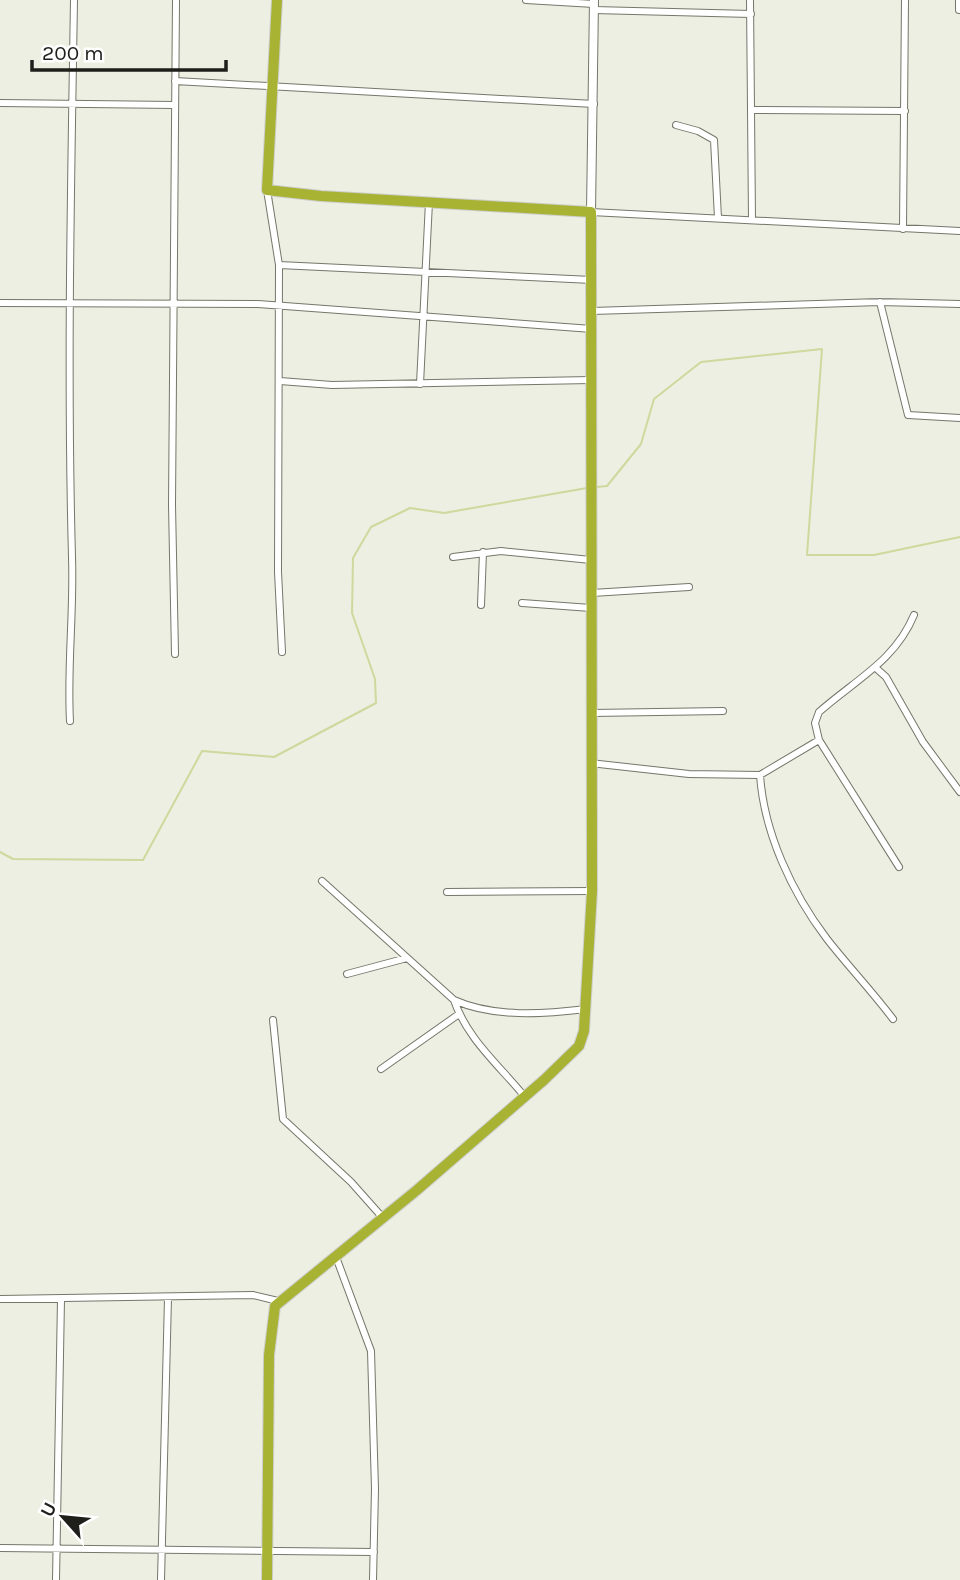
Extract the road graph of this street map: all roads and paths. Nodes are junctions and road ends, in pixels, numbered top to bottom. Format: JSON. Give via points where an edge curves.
{"nodes":[{"id":1,"x":74,"y":0,"type":"edge"},
{"id":2,"x":176,"y":0,"type":"edge"},
{"id":3,"x":277,"y":0,"type":"edge"},
{"id":4,"x":526,"y":0,"type":"edge"},
{"id":5,"x":750,"y":0,"type":"edge"},
{"id":6,"x":905,"y":0,"type":"edge"},
{"id":7,"x":959,"y":0,"type":"edge"},
{"id":8,"x":594,"y":5,"type":"edge"},
{"id":9,"x":959,"y":10,"type":"edge"},
{"id":10,"x":751,"y":14,"type":"junction"},
{"id":11,"x":175,"y":81,"type":"junction"},
{"id":12,"x":272,"y":85,"type":"junction"},
{"id":13,"x":0,"y":103,"type":"edge"},
{"id":14,"x":594,"y":104,"type":"junction"},
{"id":15,"x":73,"y":105,"type":"junction"},
{"id":16,"x":175,"y":105,"type":"junction"},
{"id":17,"x":753,"y":110,"type":"junction"},
{"id":18,"x":905,"y":111,"type":"junction"},
{"id":19,"x":676,"y":125,"type":"dead end"},
{"id":20,"x":267,"y":190,"type":"junction"},
{"id":21,"x":429,"y":202,"type":"junction"},
{"id":22,"x":592,"y":212,"type":"junction"},
{"id":23,"x":718,"y":218,"type":"junction"},
{"id":24,"x":752,"y":220,"type":"junction"},
{"id":25,"x":903,"y":229,"type":"junction"},
{"id":26,"x":960,"y":231,"type":"edge"},
{"id":27,"x":279,"y":265,"type":"junction"},
{"id":28,"x":426,"y":273,"type":"junction"},
{"id":29,"x":592,"y":280,"type":"junction"},
{"id":30,"x":880,"y":302,"type":"junction"},
{"id":31,"x":0,"y":303,"type":"edge"},
{"id":32,"x":70,"y":303,"type":"junction"},
{"id":33,"x":174,"y":303,"type":"junction"},
{"id":34,"x":960,"y":304,"type":"edge"},
{"id":35,"x":279,"y":306,"type":"junction"},
{"id":36,"x":592,"y":311,"type":"junction"},
{"id":37,"x":423,"y":318,"type":"junction"},
{"id":38,"x":592,"y":329,"type":"junction"},
{"id":39,"x":592,"y":380,"type":"junction"},
{"id":40,"x":280,"y":381,"type":"junction"},
{"id":41,"x":420,"y":384,"type":"junction"},
{"id":42,"x":960,"y":418,"type":"edge"},
{"id":43,"x":483,"y":552,"type":"junction"},
{"id":44,"x":453,"y":557,"type":"dead end"},
{"id":45,"x":591,"y":560,"type":"junction"},
{"id":46,"x":689,"y":587,"type":"dead end"},
{"id":47,"x":592,"y":593,"type":"junction"},
{"id":48,"x":522,"y":603,"type":"dead end"},
{"id":49,"x":481,"y":606,"type":"dead end"},
{"id":50,"x":591,"y":608,"type":"junction"},
{"id":51,"x":914,"y":615,"type":"dead end"},
{"id":52,"x":282,"y":652,"type":"dead end"},
{"id":53,"x":175,"y":654,"type":"dead end"},
{"id":54,"x":877,"y":668,"type":"junction"},
{"id":55,"x":723,"y":711,"type":"dead end"},
{"id":56,"x":592,"y":713,"type":"junction"},
{"id":57,"x":70,"y":721,"type":"dead end"},
{"id":58,"x":819,"y":740,"type":"junction"},
{"id":59,"x":590,"y":763,"type":"junction"},
{"id":60,"x":760,"y":775,"type":"junction"},
{"id":61,"x":960,"y":792,"type":"edge"},
{"id":62,"x":899,"y":867,"type":"dead end"},
{"id":63,"x":322,"y":881,"type":"dead end"},
{"id":64,"x":592,"y":891,"type":"junction"},
{"id":65,"x":447,"y":892,"type":"dead end"},
{"id":66,"x":407,"y":958,"type":"junction"},
{"id":67,"x":347,"y":974,"type":"dead end"},
{"id":68,"x":454,"y":1000,"type":"junction"},
{"id":69,"x":587,"y":1009,"type":"junction"},
{"id":70,"x":458,"y":1014,"type":"junction"},
{"id":71,"x":893,"y":1019,"type":"dead end"},
{"id":72,"x":273,"y":1020,"type":"dead end"},
{"id":73,"x":381,"y":1069,"type":"dead end"},
{"id":74,"x":526,"y":1097,"type":"junction"},
{"id":75,"x":383,"y":1218,"type":"junction"},
{"id":76,"x":337,"y":1257,"type":"junction"},
{"id":77,"x":168,"y":1298,"type":"junction"},
{"id":78,"x":0,"y":1299,"type":"edge"},
{"id":79,"x":61,"y":1299,"type":"junction"},
{"id":80,"x":278,"y":1301,"type":"junction"},
{"id":81,"x":0,"y":1548,"type":"edge"},
{"id":82,"x":57,"y":1548,"type":"junction"},
{"id":83,"x":162,"y":1549,"type":"junction"},
{"id":84,"x":268,"y":1550,"type":"junction"},
{"id":85,"x":374,"y":1552,"type":"junction"},
{"id":86,"x":56,"y":1580,"type":"edge"},
{"id":87,"x":161,"y":1580,"type":"edge"},
{"id":88,"x":267,"y":1580,"type":"edge"},
{"id":89,"x":373,"y":1580,"type":"edge"}],
"edges":[{"from":1,"to":15,"type":"street"},
{"from":2,"to":11,"type":"street"},
{"from":3,"to":12,"type":"highway"},
{"from":4,"to":8,"type":"street"},
{"from":5,"to":10,"type":"street"},
{"from":6,"to":18,"type":"street"},
{"from":7,"to":9,"type":"street"},
{"from":8,"to":10,"type":"street"},
{"from":8,"to":14,"type":"street"},
{"from":10,"to":17,"type":"street"},
{"from":11,"to":12,"type":"street"},
{"from":11,"to":16,"type":"street"},
{"from":12,"to":14,"type":"street"},
{"from":12,"to":20,"type":"highway"},
{"from":13,"to":15,"type":"street"},
{"from":14,"to":22,"type":"street"},
{"from":15,"to":16,"type":"street"},
{"from":15,"to":32,"type":"street"},
{"from":16,"to":33,"type":"street"},
{"from":17,"to":18,"type":"street"},
{"from":17,"to":24,"type":"street"},
{"from":18,"to":25,"type":"street"},
{"from":19,"to":23,"type":"street","via":[[714,140]]},
{"from":20,"to":21,"type":"highway"},
{"from":20,"to":27,"type":"street"},
{"from":21,"to":22,"type":"highway"},
{"from":21,"to":28,"type":"street"},
{"from":22,"to":23,"type":"street"},
{"from":22,"to":29,"type":"highway"},
{"from":23,"to":24,"type":"street"},
{"from":24,"to":25,"type":"street"},
{"from":25,"to":26,"type":"street"},
{"from":27,"to":28,"type":"street"},
{"from":27,"to":35,"type":"street"},
{"from":28,"to":29,"type":"street"},
{"from":28,"to":37,"type":"street"},
{"from":29,"to":36,"type":"highway"},
{"from":30,"to":34,"type":"street"},
{"from":30,"to":36,"type":"street"},
{"from":30,"to":42,"type":"street","via":[[908,415]]},
{"from":31,"to":32,"type":"street"},
{"from":32,"to":33,"type":"street"},
{"from":32,"to":57,"type":"street"},
{"from":33,"to":35,"type":"street"},
{"from":33,"to":53,"type":"street"},
{"from":35,"to":37,"type":"street"},
{"from":35,"to":40,"type":"street"},
{"from":36,"to":38,"type":"highway"},
{"from":37,"to":38,"type":"street"},
{"from":37,"to":41,"type":"street"},
{"from":38,"to":39,"type":"highway"},
{"from":39,"to":41,"type":"street"},
{"from":39,"to":45,"type":"highway"},
{"from":40,"to":41,"type":"street"},
{"from":40,"to":52,"type":"street"},
{"from":43,"to":44,"type":"street"},
{"from":43,"to":45,"type":"street"},
{"from":43,"to":49,"type":"street"},
{"from":45,"to":47,"type":"highway"},
{"from":46,"to":47,"type":"street"},
{"from":47,"to":50,"type":"highway"},
{"from":48,"to":50,"type":"street"},
{"from":50,"to":56,"type":"highway"},
{"from":51,"to":54,"type":"street","via":[[902,641]]},
{"from":54,"to":58,"type":"street","via":[[817,714]]},
{"from":54,"to":61,"type":"street"},
{"from":55,"to":56,"type":"street"},
{"from":56,"to":59,"type":"highway"},
{"from":58,"to":60,"type":"street"},
{"from":58,"to":62,"type":"street"},
{"from":59,"to":60,"type":"street","via":[[689,774]]},
{"from":59,"to":64,"type":"highway"},
{"from":60,"to":71,"type":"street","via":[[770,830],[803,900],[825,937]]},
{"from":63,"to":66,"type":"street"},
{"from":64,"to":65,"type":"street"},
{"from":64,"to":69,"type":"highway"},
{"from":66,"to":67,"type":"street"},
{"from":66,"to":68,"type":"street"},
{"from":68,"to":69,"type":"street","via":[[484,1010]]},
{"from":68,"to":70,"type":"street"},
{"from":69,"to":74,"type":"highway","via":[[579,1046]]},
{"from":70,"to":73,"type":"street"},
{"from":70,"to":74,"type":"street"},
{"from":72,"to":75,"type":"street","via":[[284,1119]]},
{"from":74,"to":75,"type":"highway"},
{"from":75,"to":76,"type":"highway"},
{"from":76,"to":80,"type":"highway"},
{"from":76,"to":85,"type":"street","via":[[371,1351]]},
{"from":77,"to":79,"type":"street"},
{"from":77,"to":80,"type":"street","via":[[253,1295]]},
{"from":77,"to":83,"type":"street"},
{"from":78,"to":79,"type":"street"},
{"from":79,"to":82,"type":"street"},
{"from":80,"to":84,"type":"highway","via":[[269,1355]]},
{"from":81,"to":82,"type":"street"},
{"from":82,"to":83,"type":"street"},
{"from":82,"to":86,"type":"street"},
{"from":83,"to":84,"type":"street"},
{"from":83,"to":87,"type":"street"},
{"from":84,"to":85,"type":"street"},
{"from":84,"to":88,"type":"highway"},
{"from":85,"to":89,"type":"street"}]}
